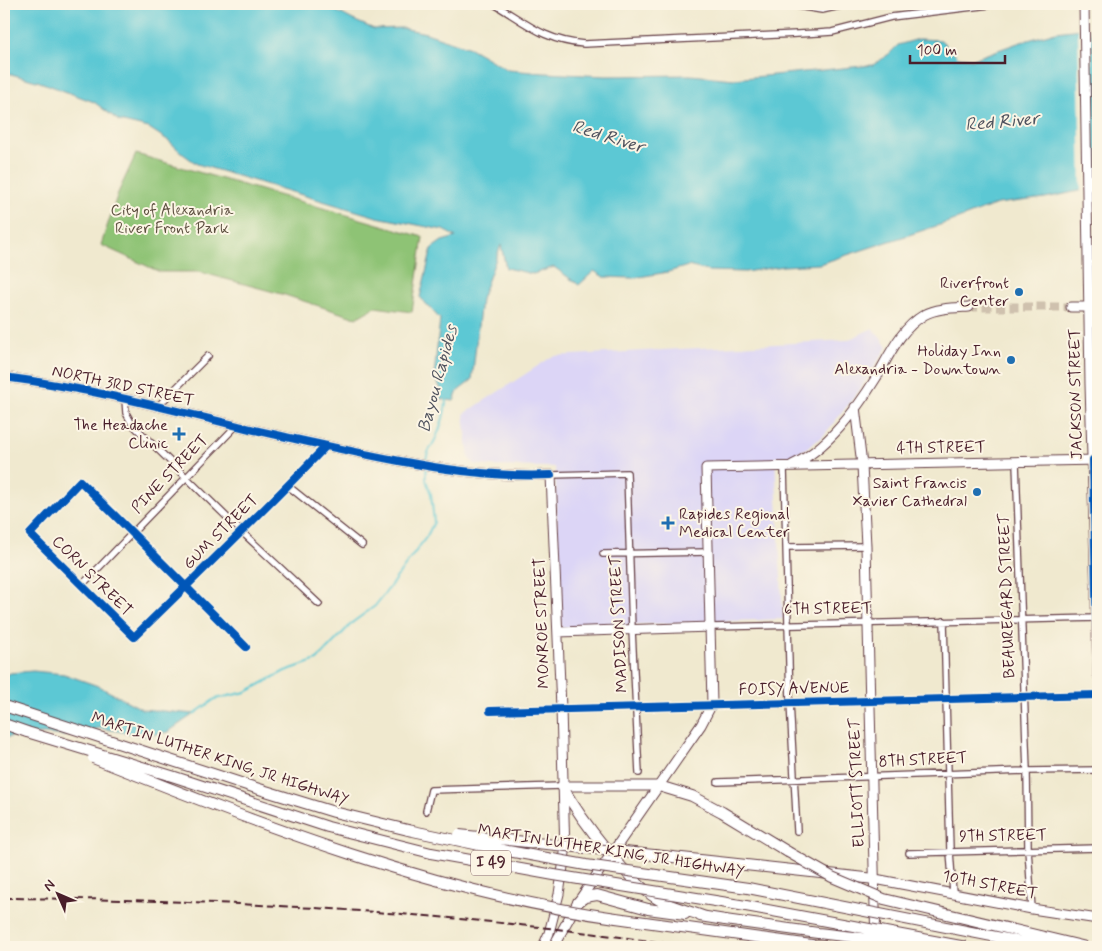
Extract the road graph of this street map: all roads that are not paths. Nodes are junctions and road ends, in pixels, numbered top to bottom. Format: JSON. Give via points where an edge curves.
{"nodes":[{"id":1,"x":494,"y":4,"type":"edge"},
{"id":2,"x":785,"y":4,"type":"edge"},
{"id":3,"x":849,"y":4,"type":"edge"},
{"id":4,"x":998,"y":4,"type":"edge"},
{"id":5,"x":1084,"y":4,"type":"edge"},
{"id":6,"x":961,"y":6,"type":"edge"},
{"id":7,"x":968,"y":307,"type":"tunnel mouth"},
{"id":8,"x":1071,"y":307,"type":"tunnel mouth"},
{"id":9,"x":1094,"y":307,"type":"edge"},
{"id":10,"x":208,"y":356,"type":"dead end"},
{"id":11,"x":4,"y":377,"type":"edge"},
{"id":12,"x":1094,"y":384,"type":"edge"},
{"id":13,"x":125,"y":399,"type":"junction"},
{"id":14,"x":158,"y":406,"type":"junction"},
{"id":15,"x":855,"y":407,"type":"junction"},
{"id":16,"x":236,"y":426,"type":"junction"},
{"id":17,"x":326,"y":446,"type":"junction"},
{"id":18,"x":1096,"y":460,"type":"edge"},
{"id":19,"x":1016,"y":462,"type":"junction"},
{"id":20,"x":862,"y":465,"type":"junction"},
{"id":21,"x":784,"y":467,"type":"junction"},
{"id":22,"x":551,"y":475,"type":"junction"},
{"id":23,"x":186,"y":477,"type":"junction"},
{"id":24,"x":288,"y":486,"type":"junction"},
{"id":25,"x":132,"y":532,"type":"junction"},
{"id":26,"x":242,"y":532,"type":"junction"},
{"id":27,"x":1096,"y":534,"type":"edge"},
{"id":28,"x":362,"y":545,"type":"dead end"},
{"id":29,"x":866,"y":546,"type":"junction"},
{"id":30,"x":787,"y":547,"type":"junction"},
{"id":31,"x":709,"y":552,"type":"junction"},
{"id":32,"x":604,"y":554,"type":"dead end"},
{"id":33,"x":629,"y":554,"type":"junction"},
{"id":34,"x":82,"y":585,"type":"junction"},
{"id":35,"x":186,"y":587,"type":"junction"},
{"id":36,"x":319,"y":604,"type":"dead end"},
{"id":37,"x":1098,"y":618,"type":"edge"},
{"id":38,"x":1022,"y":619,"type":"junction"},
{"id":39,"x":944,"y":621,"type":"junction"},
{"id":40,"x":868,"y":623,"type":"junction"},
{"id":41,"x":789,"y":625,"type":"junction"},
{"id":42,"x":711,"y":627,"type":"junction"},
{"id":43,"x":632,"y":630,"type":"junction"},
{"id":44,"x":558,"y":632,"type":"junction"},
{"id":45,"x":134,"y":637,"type":"joint"},
{"id":46,"x":246,"y":647,"type":"dead end"},
{"id":47,"x":1098,"y":675,"type":"edge"},
{"id":48,"x":1098,"y":695,"type":"edge"},
{"id":49,"x":1024,"y":696,"type":"junction"},
{"id":50,"x":945,"y":698,"type":"junction"},
{"id":51,"x":870,"y":700,"type":"junction"},
{"id":52,"x":790,"y":702,"type":"junction"},
{"id":53,"x":712,"y":704,"type":"junction"},
{"id":54,"x":4,"y":706,"type":"edge"},
{"id":55,"x":636,"y":706,"type":"junction"},
{"id":56,"x":561,"y":708,"type":"junction"},
{"id":57,"x":490,"y":711,"type":"dead end"},
{"id":58,"x":4,"y":724,"type":"edge"},
{"id":59,"x":27,"y":732,"type":"junction"},
{"id":60,"x":1098,"y":770,"type":"edge"},
{"id":61,"x":1027,"y":771,"type":"junction"},
{"id":62,"x":639,"y":773,"type":"dead end"},
{"id":63,"x":948,"y":774,"type":"junction"},
{"id":64,"x":872,"y":777,"type":"junction"},
{"id":65,"x":794,"y":779,"type":"junction"},
{"id":66,"x":718,"y":782,"type":"dead end"},
{"id":67,"x":562,"y":786,"type":"junction"},
{"id":68,"x":659,"y":786,"type":"junction"},
{"id":69,"x":426,"y":811,"type":"dead end"},
{"id":70,"x":408,"y":830,"type":"junction"},
{"id":71,"x":797,"y":831,"type":"dead end"},
{"id":72,"x":1098,"y":848,"type":"edge"},
{"id":73,"x":1028,"y":850,"type":"junction"},
{"id":74,"x":950,"y":851,"type":"junction"},
{"id":75,"x":909,"y":852,"type":"dead end"},
{"id":76,"x":611,"y":854,"type":"junction"},
{"id":77,"x":876,"y":879,"type":"junction"},
{"id":78,"x":953,"y":893,"type":"junction"},
{"id":79,"x":578,"y":902,"type":"junction"},
{"id":80,"x":1032,"y":909,"type":"junction"},
{"id":81,"x":706,"y":917,"type":"junction"},
{"id":82,"x":1098,"y":920,"type":"edge"},
{"id":83,"x":543,"y":947,"type":"edge"},
{"id":84,"x":553,"y":947,"type":"edge"},
{"id":85,"x":826,"y":947,"type":"edge"},
{"id":86,"x":876,"y":947,"type":"edge"},
{"id":87,"x":946,"y":947,"type":"edge"},
{"id":88,"x":966,"y":947,"type":"edge"},
{"id":89,"x":1048,"y":947,"type":"edge"},
{"id":90,"x":1086,"y":947,"type":"edge"}],
"edges":[{"from":1,"to":6,"type":"street","via":[[546,36],[584,44],[832,32],[891,17]]},
{"from":2,"to":3,"type":"street","via":[[822,10]]},
{"from":4,"to":6,"type":"street"},
{"from":5,"to":9,"type":"main road","name":"JACKSON STREET","via":[[1088,231]]},
{"from":7,"to":15,"type":"main road","via":[[933,311],[915,322],[902,335]]},
{"from":8,"to":9,"type":"main road"},
{"from":9,"to":12,"type":"main road","name":"JACKSON STREET"},
{"from":10,"to":14,"type":"street"},
{"from":11,"to":13,"type":"main road","name":"NORTH 3RD STREET"},
{"from":12,"to":18,"type":"main road","name":"JACKSON STREET"},
{"from":13,"to":14,"type":"main road","name":"NORTH 3RD STREET"},
{"from":13,"to":23,"type":"street","via":[[128,420]]},
{"from":14,"to":16,"type":"main road","name":"NORTH 3RD STREET"},
{"from":15,"to":20,"type":"main road","name":"ELLIOTT STREET"},
{"from":15,"to":21,"type":"main road","via":[[813,452]]},
{"from":16,"to":17,"type":"main road","name":"NORTH 3RD STREET"},
{"from":16,"to":23,"type":"street","name":"PINE STREET"},
{"from":17,"to":22,"type":"main road","name":"NORTH 3RD STREET","via":[[462,471],[517,477]]},
{"from":17,"to":24,"type":"street","name":"GUM STREET"},
{"from":18,"to":19,"type":"main road","name":"4TH STREET"},
{"from":18,"to":27,"type":"main road","name":"JACKSON STREET"},
{"from":19,"to":20,"type":"main road","name":"4TH STREET"},
{"from":19,"to":38,"type":"street","name":"BEAUREGARD STREET"},
{"from":20,"to":21,"type":"main road","name":"4TH STREET"},
{"from":20,"to":29,"type":"main road","name":"ELLIOTT STREET"},
{"from":21,"to":30,"type":"street"},
{"from":21,"to":31,"type":"main road","name":"4TH STREET","via":[[706,468]]},
{"from":22,"to":33,"type":"street","name":"MADISON STREET","via":[[626,473]]},
{"from":22,"to":44,"type":"main road","name":"MONROE STREET"},
{"from":23,"to":25,"type":"street","name":"PINE STREET"},
{"from":23,"to":26,"type":"street"},
{"from":24,"to":26,"type":"street","name":"GUM STREET"},
{"from":24,"to":28,"type":"street"},
{"from":25,"to":34,"type":"street","name":"PINE STREET"},
{"from":25,"to":34,"type":"street","name":"CORN STREET","via":[[80,481],[30,534]]},
{"from":25,"to":35,"type":"street"},
{"from":26,"to":35,"type":"street","name":"GUM STREET"},
{"from":26,"to":36,"type":"street"},
{"from":27,"to":37,"type":"main road","name":"JACKSON STREET"},
{"from":29,"to":30,"type":"street"},
{"from":29,"to":40,"type":"main road","name":"ELLIOTT STREET"},
{"from":30,"to":41,"type":"street"},
{"from":31,"to":33,"type":"street"},
{"from":31,"to":42,"type":"main road"},
{"from":32,"to":33,"type":"street"},
{"from":33,"to":43,"type":"street","name":"MADISON STREET"},
{"from":34,"to":45,"type":"street","name":"CORN STREET"},
{"from":35,"to":45,"type":"street","name":"GUM STREET"},
{"from":35,"to":46,"type":"street"},
{"from":37,"to":38,"type":"street","name":"6TH STREET"},
{"from":37,"to":47,"type":"main road","name":"JACKSON STREET"},
{"from":38,"to":39,"type":"street","name":"6TH STREET"},
{"from":38,"to":49,"type":"street","name":"BEAUREGARD STREET"},
{"from":39,"to":40,"type":"street","name":"6TH STREET"},
{"from":39,"to":50,"type":"street"},
{"from":40,"to":41,"type":"street","name":"6TH STREET"},
{"from":40,"to":51,"type":"main road","name":"ELLIOTT STREET"},
{"from":41,"to":42,"type":"street","name":"6TH STREET"},
{"from":41,"to":52,"type":"street"},
{"from":42,"to":43,"type":"main road","name":"6TH STREET"},
{"from":42,"to":53,"type":"main road"},
{"from":43,"to":44,"type":"main road","name":"6TH STREET"},
{"from":43,"to":55,"type":"street","name":"MADISON STREET"},
{"from":44,"to":56,"type":"main road","name":"MONROE STREET"},
{"from":48,"to":49,"type":"street","name":"FOISY AVENUE"},
{"from":49,"to":50,"type":"street","name":"FOISY AVENUE"},
{"from":49,"to":61,"type":"street","name":"BEAUREGARD STREET"},
{"from":50,"to":51,"type":"street","name":"FOISY AVENUE"},
{"from":50,"to":63,"type":"street"},
{"from":51,"to":52,"type":"street","name":"FOISY AVENUE"},
{"from":51,"to":64,"type":"main road","name":"ELLIOTT STREET"},
{"from":52,"to":53,"type":"street","name":"FOISY AVENUE"},
{"from":52,"to":65,"type":"street"},
{"from":53,"to":55,"type":"street","name":"FOISY AVENUE"},
{"from":53,"to":68,"type":"main road"},
{"from":54,"to":70,"type":"highway","name":"MARTIN LUTHER KING, JR HIGHWAY","number":"I 49","via":[[334,812]]},
{"from":55,"to":56,"type":"street","name":"FOISY AVENUE"},
{"from":55,"to":62,"type":"street","name":"MADISON STREET"},
{"from":56,"to":57,"type":"street","name":"FOISY AVENUE"},
{"from":56,"to":67,"type":"main road","name":"MONROE STREET"},
{"from":58,"to":59,"type":"highway","name":"MARTIN LUTHER KING, JR HIGHWAY","number":"I 49"},
{"from":59,"to":85,"type":"highway","bridge":true,"via":[[251,819],[365,859],[477,890],[616,918]]},
{"from":59,"to":88,"type":"highway","name":"MARTIN LUTHER KING, JR HIGHWAY","number":"I 49","bridge":true,"via":[[319,824],[430,852],[756,907]]},
{"from":60,"to":61,"type":"street","name":"8TH STREET"},
{"from":61,"to":63,"type":"street","name":"8TH STREET"},
{"from":61,"to":73,"type":"street","name":"BEAUREGARD STREET"},
{"from":63,"to":64,"type":"street","name":"8TH STREET"},
{"from":63,"to":74,"type":"street"},
{"from":64,"to":65,"type":"street","name":"8TH STREET"},
{"from":64,"to":77,"type":"main road","name":"ELLIOTT STREET"},
{"from":65,"to":66,"type":"street","name":"8TH STREET"},
{"from":65,"to":71,"type":"street"},
{"from":67,"to":68,"type":"main road"},
{"from":67,"to":69,"type":"street","via":[[431,790]]},
{"from":67,"to":76,"type":"highway"},
{"from":67,"to":83,"type":"main road","name":"MONROE STREET","via":[[565,853],[559,894]]},
{"from":68,"to":76,"type":"main road"},
{"from":68,"to":90,"type":"highway","bridge":true,"via":[[692,796],[832,877],[884,899]]},
{"from":70,"to":77,"type":"highway","bridge":true},
{"from":70,"to":89,"type":"highway","name":"MARTIN LUTHER KING, JR HIGHWAY","number":"I 49","bridge":true,"via":[[586,865],[748,888]]},
{"from":72,"to":73,"type":"street","name":"9TH STREET"},
{"from":73,"to":74,"type":"street","name":"9TH STREET"},
{"from":73,"to":80,"type":"street","name":"BEAUREGARD STREET"},
{"from":74,"to":75,"type":"street","name":"9TH STREET"},
{"from":74,"to":78,"type":"street"},
{"from":76,"to":79,"type":"main road"},
{"from":76,"to":81,"type":"highway","via":[[662,901]]},
{"from":77,"to":78,"type":"main road","name":"10TH STREET"},
{"from":77,"to":86,"type":"main road","name":"ELLIOTT STREET"},
{"from":78,"to":80,"type":"main road","name":"10TH STREET"},
{"from":79,"to":81,"type":"highway","via":[[597,895],[648,909]]},
{"from":79,"to":84,"type":"main road"},
{"from":80,"to":82,"type":"main road","name":"10TH STREET"},
{"from":81,"to":87,"type":"highway","bridge":true}]}
